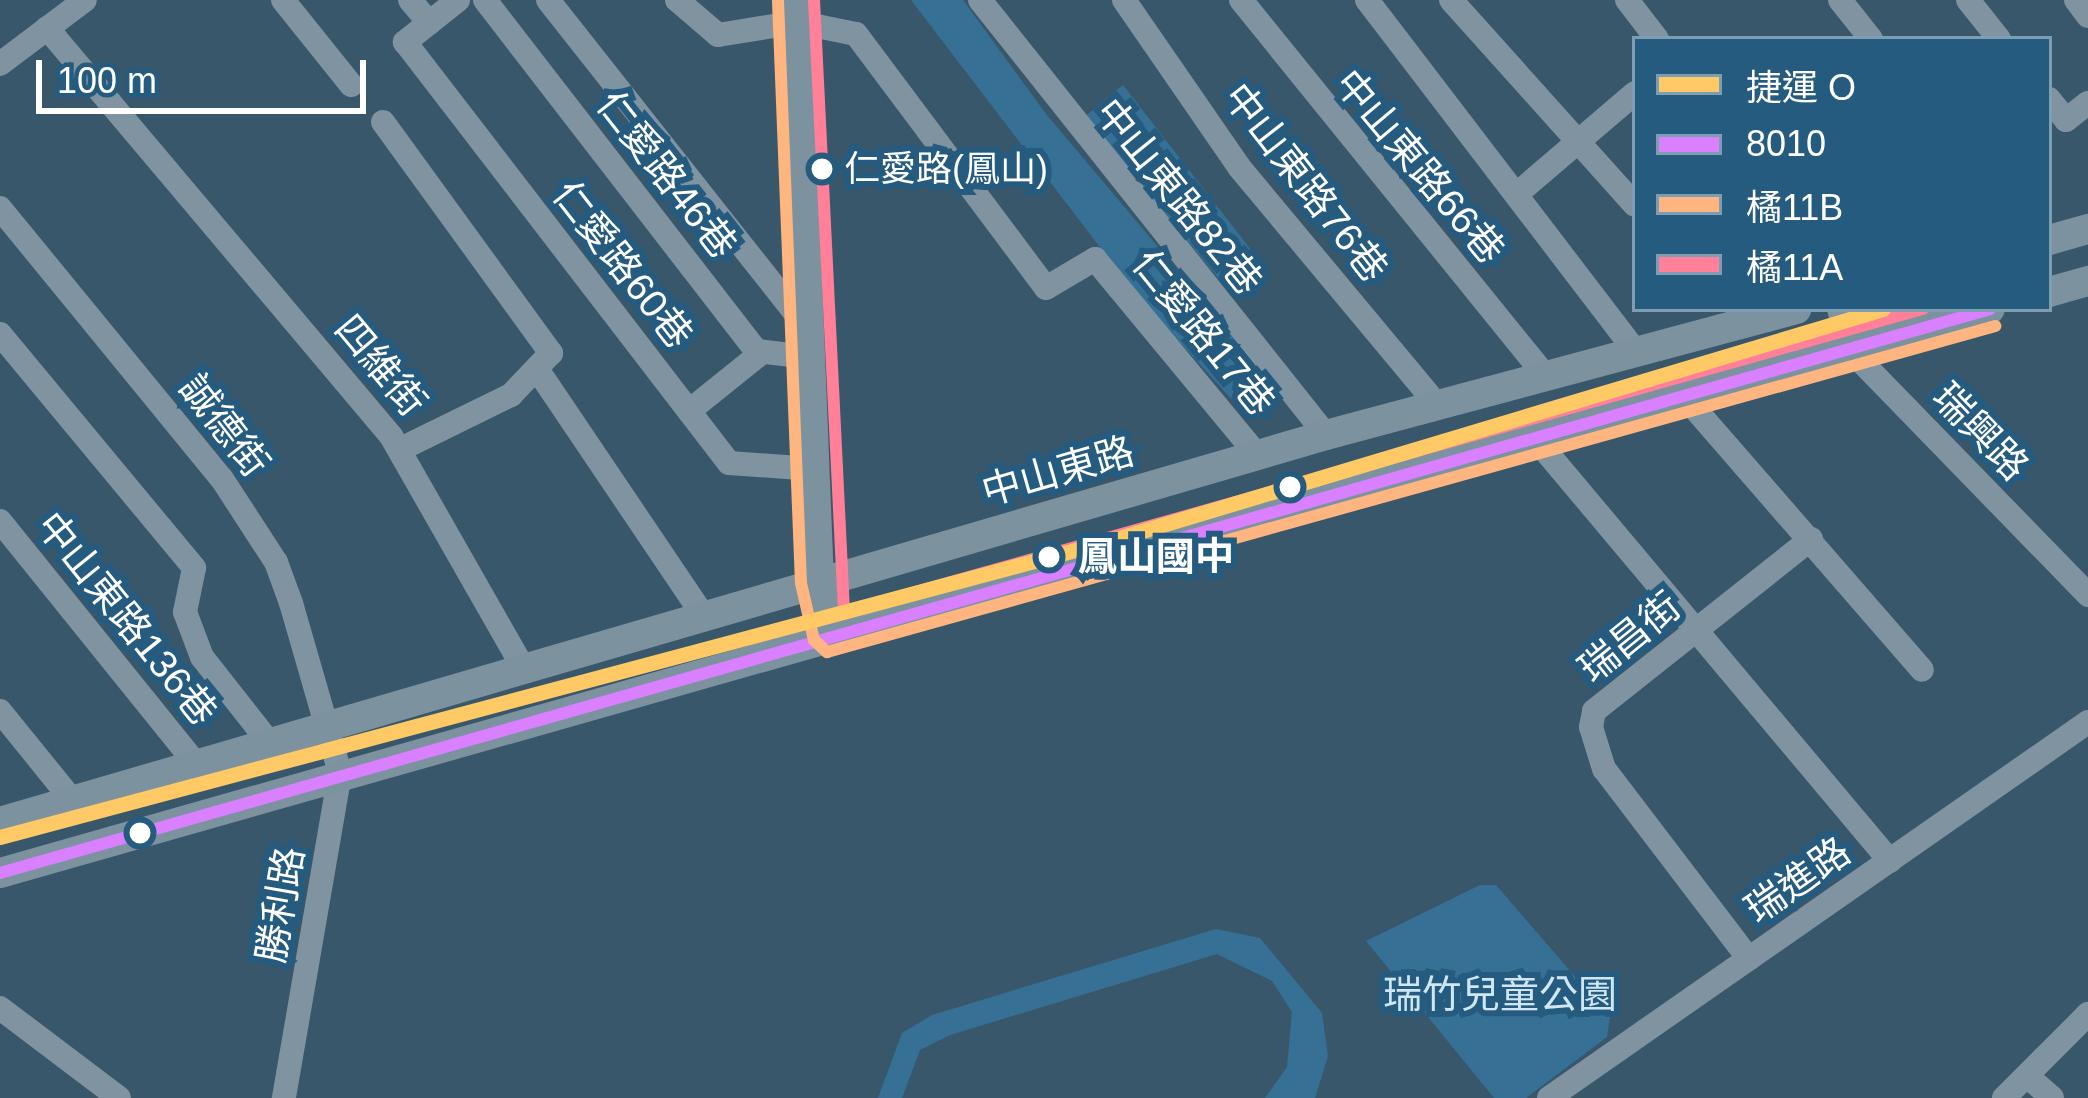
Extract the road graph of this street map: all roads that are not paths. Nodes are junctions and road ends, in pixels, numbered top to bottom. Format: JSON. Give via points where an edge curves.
{"nodes":[{"id":1,"x":85,"y":0,"type":"edge"},
{"id":2,"x":283,"y":0,"type":"edge"},
{"id":3,"x":410,"y":0,"type":"edge"},
{"id":4,"x":458,"y":0,"type":"edge"},
{"id":5,"x":485,"y":0,"type":"edge"},
{"id":6,"x":548,"y":0,"type":"edge"},
{"id":7,"x":677,"y":0,"type":"edge"},
{"id":8,"x":980,"y":0,"type":"edge"},
{"id":9,"x":1124,"y":0,"type":"edge"},
{"id":10,"x":1241,"y":0,"type":"edge"},
{"id":11,"x":1367,"y":0,"type":"edge"},
{"id":12,"x":1451,"y":0,"type":"edge"},
{"id":13,"x":1628,"y":0,"type":"edge"},
{"id":14,"x":1967,"y":0,"type":"edge"},
{"id":15,"x":2076,"y":0,"type":"edge"},
{"id":16,"x":1846,"y":2,"type":"edge"},
{"id":17,"x":797,"y":11,"type":"edge"},
{"id":18,"x":2088,"y":16,"type":"edge"},
{"id":19,"x":429,"y":23,"type":"junction"},
{"id":20,"x":47,"y":28,"type":"junction"},
{"id":21,"x":1655,"y":36,"type":"edge"},
{"id":22,"x":1868,"y":36,"type":"edge"},
{"id":23,"x":1997,"y":36,"type":"edge"},
{"id":24,"x":0,"y":64,"type":"edge"},
{"id":25,"x":351,"y":85,"type":"dead end"},
{"id":26,"x":1632,"y":96,"type":"edge"},
{"id":27,"x":2052,"y":103,"type":"edge"},
{"id":28,"x":2088,"y":103,"type":"edge"},
{"id":29,"x":383,"y":122,"type":"dead end"},
{"id":30,"x":1576,"y":143,"type":"junction"},
{"id":31,"x":1518,"y":193,"type":"junction"},
{"id":32,"x":1632,"y":202,"type":"edge"},
{"id":33,"x":0,"y":208,"type":"edge"},
{"id":34,"x":2088,"y":229,"type":"edge"},
{"id":35,"x":2052,"y":239,"type":"edge"},
{"id":36,"x":2088,"y":281,"type":"edge"},
{"id":37,"x":2052,"y":291,"type":"edge"},
{"id":38,"x":1840,"y":312,"type":"edge"},
{"id":39,"x":1980,"y":312,"type":"edge"},
{"id":40,"x":1740,"y":315,"type":"edge"},
{"id":41,"x":0,"y":334,"type":"edge"},
{"id":42,"x":809,"y":343,"type":"junction"},
{"id":43,"x":1850,"y":350,"type":"junction"},
{"id":44,"x":1636,"y":352,"type":"junction"},
{"id":45,"x":760,"y":354,"type":"junction"},
{"id":46,"x":539,"y":372,"type":"junction"},
{"id":47,"x":1546,"y":376,"type":"junction"},
{"id":48,"x":1683,"y":395,"type":"junction"},
{"id":49,"x":1437,"y":404,"type":"junction"},
{"id":50,"x":689,"y":411,"type":"junction"},
{"id":51,"x":1326,"y":435,"type":"junction"},
{"id":52,"x":1533,"y":436,"type":"junction"},
{"id":53,"x":401,"y":449,"type":"junction"},
{"id":54,"x":1257,"y":455,"type":"junction"},
{"id":55,"x":814,"y":469,"type":"junction"},
{"id":56,"x":0,"y":521,"type":"edge"},
{"id":57,"x":1811,"y":539,"type":"junction"},
{"id":58,"x":819,"y":582,"type":"junction"},
{"id":59,"x":2088,"y":595,"type":"edge"},
{"id":60,"x":705,"y":618,"type":"junction"},
{"id":61,"x":1696,"y":630,"type":"junction"},
{"id":62,"x":831,"y":634,"type":"junction"},
{"id":63,"x":1922,"y":670,"type":"dead end"},
{"id":64,"x":525,"y":671,"type":"junction"},
{"id":65,"x":0,"y":711,"type":"edge"},
{"id":66,"x":2088,"y":722,"type":"edge"},
{"id":67,"x":328,"y":725,"type":"junction"},
{"id":68,"x":269,"y":742,"type":"junction"},
{"id":69,"x":195,"y":763,"type":"junction"},
{"id":70,"x":340,"y":773,"type":"junction"},
{"id":71,"x":72,"y":800,"type":"junction"},
{"id":72,"x":0,"y":822,"type":"edge"},
{"id":73,"x":1891,"y":861,"type":"junction"},
{"id":74,"x":0,"y":873,"type":"edge"},
{"id":75,"x":1749,"y":959,"type":"junction"},
{"id":76,"x":0,"y":1008,"type":"edge"},
{"id":77,"x":2088,"y":1015,"type":"edge"},
{"id":78,"x":2026,"y":1076,"type":"junction"},
{"id":79,"x":119,"y":1098,"type":"edge"},
{"id":80,"x":284,"y":1098,"type":"edge"},
{"id":81,"x":1549,"y":1098,"type":"edge"},
{"id":82,"x":2004,"y":1098,"type":"edge"},
{"id":83,"x":2052,"y":1098,"type":"edge"}],
"edges":[{"from":1,"to":20,"type":"street"},
{"from":2,"to":25,"type":"street"},
{"from":3,"to":19,"type":"street"},
{"from":4,"to":19,"type":"street"},
{"from":5,"to":45,"type":"street","name":"仁愛路46巷"},
{"from":6,"to":42,"type":"street"},
{"from":7,"to":17,"type":"street","via":[[718,35]]},
{"from":8,"to":51,"type":"street","name":"中山東路82巷","via":[[1078,133]]},
{"from":9,"to":49,"type":"street","name":"中山東路76巷","via":[[1239,166]]},
{"from":10,"to":47,"type":"street","name":"中山東路66巷"},
{"from":11,"to":31,"type":"street"},
{"from":12,"to":30,"type":"street"},
{"from":13,"to":21,"type":"street"},
{"from":14,"to":23,"type":"street"},
{"from":15,"to":18,"type":"street"},
{"from":16,"to":22,"type":"street"},
{"from":17,"to":42,"type":"main road"},
{"from":17,"to":54,"type":"street","name":"仁愛路17巷","via":[[856,34],[1046,288],[1096,259]]},
{"from":19,"to":50,"type":"street","name":"仁愛路60巷","via":[[405,42]]},
{"from":20,"to":24,"type":"street"},
{"from":20,"to":53,"type":"street","name":"四維街"},
{"from":26,"to":30,"type":"street"},
{"from":27,"to":28,"type":"street","via":[[2066,120]]},
{"from":29,"to":46,"type":"street","via":[[549,340]]},
{"from":30,"to":31,"type":"street"},
{"from":30,"to":32,"type":"street"},
{"from":31,"to":44,"type":"street"},
{"from":33,"to":67,"type":"street","name":"誠德街","via":[[250,517],[275,562]]},
{"from":34,"to":35,"type":"main road"},
{"from":36,"to":37,"type":"main road"},
{"from":38,"to":43,"type":"street","name":"瑞興路"},
{"from":39,"to":43,"type":"main road"},
{"from":40,"to":44,"type":"main road","name":"中山東路"},
{"from":41,"to":68,"type":"street","via":[[194,568],[185,612],[202,657]]},
{"from":42,"to":45,"type":"street"},
{"from":42,"to":55,"type":"main road"},
{"from":43,"to":48,"type":"main road"},
{"from":43,"to":59,"type":"street","name":"瑞興路"},
{"from":44,"to":47,"type":"main road","name":"中山東路"},
{"from":45,"to":50,"type":"street"},
{"from":46,"to":53,"type":"street","name":"四維街"},
{"from":46,"to":60,"type":"street"},
{"from":47,"to":49,"type":"main road","name":"中山東路"},
{"from":48,"to":52,"type":"main road"},
{"from":48,"to":57,"type":"street"},
{"from":49,"to":51,"type":"main road","name":"中山東路"},
{"from":50,"to":55,"type":"street","name":"仁愛路60巷","via":[[735,468]]},
{"from":51,"to":54,"type":"main road","name":"中山東路"},
{"from":52,"to":61,"type":"street"},
{"from":52,"to":62,"type":"main road"},
{"from":53,"to":64,"type":"street"},
{"from":54,"to":58,"type":"main road","name":"中山東路"},
{"from":55,"to":58,"type":"main road"},
{"from":56,"to":69,"type":"street","name":"中山東路136巷"},
{"from":57,"to":61,"type":"street","name":"瑞昌街"},
{"from":57,"to":63,"type":"street"},
{"from":58,"to":60,"type":"main road","name":"中山東路"},
{"from":58,"to":62,"type":"main road"},
{"from":60,"to":64,"type":"main road","name":"中山東路"},
{"from":61,"to":73,"type":"street"},
{"from":61,"to":75,"type":"street","name":"瑞昌街","via":[[1594,711],[1592,727],[1604,769]]},
{"from":62,"to":70,"type":"main road"},
{"from":64,"to":67,"type":"main road","name":"中山東路"},
{"from":65,"to":71,"type":"street"},
{"from":66,"to":73,"type":"street","name":"瑞進路"},
{"from":67,"to":68,"type":"main road","name":"中山東路"},
{"from":67,"to":70,"type":"street","name":"勝利路"},
{"from":68,"to":69,"type":"main road","name":"中山東路"},
{"from":69,"to":71,"type":"main road","name":"中山東路"},
{"from":70,"to":74,"type":"main road"},
{"from":70,"to":80,"type":"street","name":"勝利路"},
{"from":71,"to":72,"type":"main road","name":"中山東路"},
{"from":73,"to":75,"type":"street","name":"瑞進路"},
{"from":75,"to":81,"type":"street","name":"瑞進路"},
{"from":76,"to":79,"type":"street"},
{"from":77,"to":78,"type":"street"},
{"from":78,"to":82,"type":"street"},
{"from":78,"to":83,"type":"street"}]}
